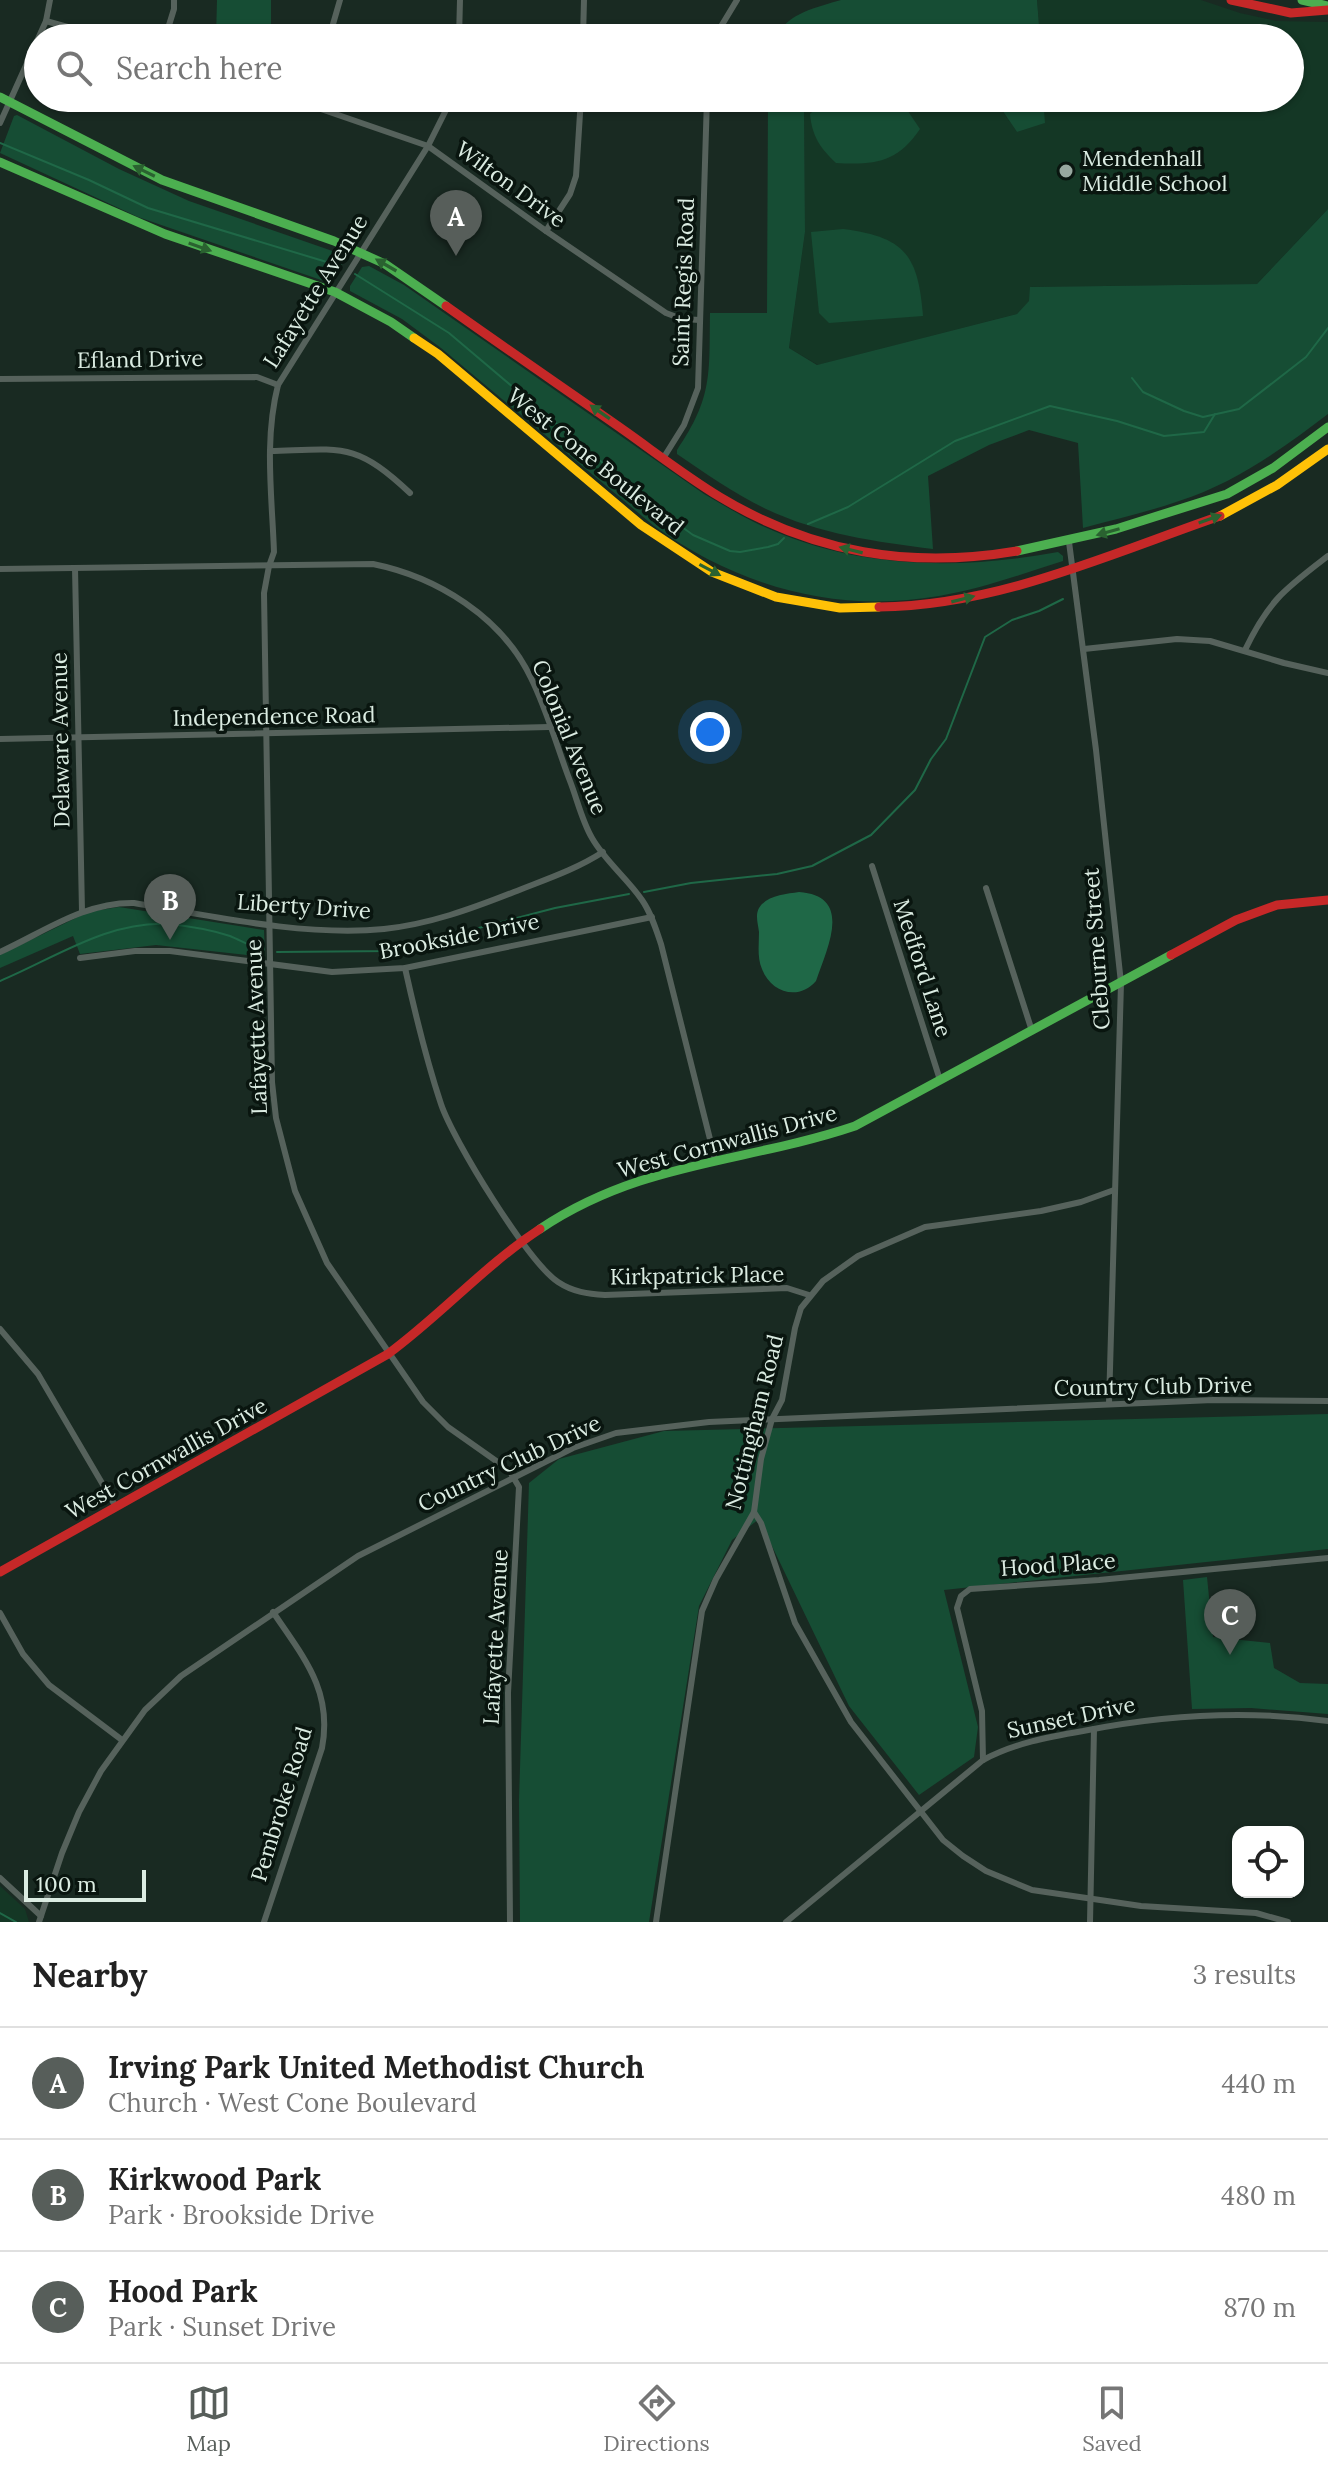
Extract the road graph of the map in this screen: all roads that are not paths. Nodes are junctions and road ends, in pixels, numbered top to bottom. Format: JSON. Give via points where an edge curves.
{"nodes":[{"id":1,"x":50,"y":0,"type":"edge"},
{"id":2,"x":174,"y":0,"type":"edge"},
{"id":3,"x":340,"y":0,"type":"edge"},
{"id":4,"x":460,"y":0,"type":"edge"},
{"id":5,"x":584,"y":0,"type":"edge"},
{"id":6,"x":737,"y":0,"type":"edge"},
{"id":7,"x":1231,"y":0,"type":"edge"},
{"id":8,"x":1302,"y":0,"type":"edge"},
{"id":9,"x":1328,"y":8,"type":"edge"},
{"id":10,"x":46,"y":21,"type":"junction"},
{"id":11,"x":44,"y":24,"type":"edge"},
{"id":12,"x":57,"y":24,"type":"edge"},
{"id":13,"x":169,"y":24,"type":"edge"},
{"id":14,"x":333,"y":24,"type":"edge"},
{"id":15,"x":459,"y":24,"type":"edge"},
{"id":16,"x":583,"y":24,"type":"edge"},
{"id":17,"x":722,"y":24,"type":"edge"},
{"id":18,"x":24,"y":63,"type":"edge"},
{"id":19,"x":5,"y":99,"type":"edge"},
{"id":20,"x":24,"y":109,"type":"edge"},
{"id":21,"x":30,"y":112,"type":"edge"},
{"id":22,"x":337,"y":112,"type":"edge"},
{"id":23,"x":445,"y":112,"type":"edge"},
{"id":24,"x":580,"y":112,"type":"edge"},
{"id":25,"x":707,"y":112,"type":"edge"},
{"id":26,"x":0,"y":123,"type":"edge"},
{"id":27,"x":428,"y":146,"type":"junction"},
{"id":28,"x":0,"y":162,"type":"edge"},
{"id":29,"x":546,"y":231,"type":"junction"},
{"id":30,"x":361,"y":252,"type":"junction"},
{"id":31,"x":335,"y":292,"type":"junction"},
{"id":32,"x":700,"y":320,"type":"junction"},
{"id":33,"x":0,"y":379,"type":"edge"},
{"id":34,"x":278,"y":385,"type":"junction"},
{"id":35,"x":1328,"y":427,"type":"edge"},
{"id":36,"x":1328,"y":449,"type":"edge"},
{"id":37,"x":270,"y":451,"type":"junction"},
{"id":38,"x":664,"y":457,"type":"junction"},
{"id":39,"x":410,"y":493,"type":"dead end"},
{"id":40,"x":1069,"y":542,"type":"junction"},
{"id":41,"x":1328,"y":556,"type":"edge"},
{"id":42,"x":269,"y":566,"type":"junction"},
{"id":43,"x":1072,"y":566,"type":"junction"},
{"id":44,"x":75,"y":568,"type":"junction"},
{"id":45,"x":0,"y":569,"type":"edge"},
{"id":46,"x":1084,"y":649,"type":"junction"},
{"id":47,"x":1245,"y":650,"type":"junction"},
{"id":48,"x":1328,"y":673,"type":"edge"},
{"id":49,"x":549,"y":727,"type":"junction"},
{"id":50,"x":267,"y":733,"type":"junction"},
{"id":51,"x":78,"y":738,"type":"junction"},
{"id":52,"x":0,"y":739,"type":"edge"},
{"id":53,"x":603,"y":852,"type":"junction"},
{"id":54,"x":872,"y":866,"type":"dead end"},
{"id":55,"x":986,"y":888,"type":"dead end"},
{"id":56,"x":1328,"y":900,"type":"edge"},
{"id":57,"x":82,"y":911,"type":"junction"},
{"id":58,"x":652,"y":917,"type":"junction"},
{"id":59,"x":271,"y":925,"type":"junction"},
{"id":60,"x":0,"y":952,"type":"edge"},
{"id":61,"x":80,"y":958,"type":"dead end"},
{"id":62,"x":270,"y":964,"type":"junction"},
{"id":63,"x":405,"y":968,"type":"junction"},
{"id":64,"x":1121,"y":983,"type":"junction"},
{"id":65,"x":1032,"y":1031,"type":"junction"},
{"id":66,"x":940,"y":1080,"type":"junction"},
{"id":67,"x":715,"y":1159,"type":"junction"},
{"id":68,"x":1114,"y":1190,"type":"junction"},
{"id":69,"x":522,"y":1240,"type":"junction"},
{"id":70,"x":809,"y":1295,"type":"junction"},
{"id":71,"x":0,"y":1329,"type":"edge"},
{"id":72,"x":388,"y":1354,"type":"junction"},
{"id":73,"x":1328,"y":1401,"type":"edge"},
{"id":74,"x":1109,"y":1404,"type":"junction"},
{"id":75,"x":772,"y":1419,"type":"junction"},
{"id":76,"x":514,"y":1477,"type":"junction"},
{"id":77,"x":116,"y":1507,"type":"junction"},
{"id":78,"x":754,"y":1512,"type":"junction"},
{"id":79,"x":1328,"y":1558,"type":"edge"},
{"id":80,"x":0,"y":1572,"type":"edge"},
{"id":81,"x":273,"y":1612,"type":"junction"},
{"id":82,"x":0,"y":1613,"type":"edge"},
{"id":83,"x":1328,"y":1721,"type":"edge"},
{"id":84,"x":1094,"y":1729,"type":"junction"},
{"id":85,"x":122,"y":1740,"type":"junction"},
{"id":86,"x":983,"y":1760,"type":"junction"},
{"id":87,"x":920,"y":1812,"type":"junction"},
{"id":88,"x":0,"y":1878,"type":"edge"},
{"id":89,"x":1091,"y":1900,"type":"junction"},
{"id":90,"x":40,"y":1919,"type":"edge"},
{"id":91,"x":264,"y":1922,"type":"edge"},
{"id":92,"x":510,"y":1922,"type":"edge"},
{"id":93,"x":656,"y":1922,"type":"edge"},
{"id":94,"x":786,"y":1922,"type":"edge"},
{"id":95,"x":1090,"y":1922,"type":"edge"},
{"id":96,"x":1288,"y":1922,"type":"edge"}],
"edges":[{"from":1,"to":10,"type":"street"},
{"from":2,"to":13,"type":"street"},
{"from":3,"to":14,"type":"street"},
{"from":4,"to":15,"type":"street"},
{"from":5,"to":16,"type":"street"},
{"from":6,"to":17,"type":"street"},
{"from":7,"to":9,"type":"main road","via":[[1313,14]]},
{"from":8,"to":9,"type":"main road"},
{"from":10,"to":11,"type":"street"},
{"from":10,"to":12,"type":"street"},
{"from":18,"to":19,"type":"street"},
{"from":20,"to":19,"type":"main road","name":"West Cone Boulevard","one_way":true},
{"from":19,"to":26,"type":"street"},
{"from":30,"to":21,"type":"main road","name":"West Cone Boulevard","one_way":true,"via":[[162,180]]},
{"from":22,"to":27,"type":"street","name":"Wilton Drive"},
{"from":23,"to":27,"type":"street","name":"Lafayette Avenue"},
{"from":24,"to":29,"type":"street","via":[[576,176]]},
{"from":25,"to":32,"type":"street","name":"Saint Regis Road"},
{"from":27,"to":29,"type":"street","name":"Wilton Drive"},
{"from":27,"to":30,"type":"street","name":"Lafayette Avenue"},
{"from":28,"to":31,"type":"main road","name":"West Cone Boulevard","one_way":true,"via":[[165,234]]},
{"from":29,"to":32,"type":"street","name":"Wilton Drive","via":[[666,313]]},
{"from":30,"to":31,"type":"street","name":"Lafayette Avenue"},
{"from":38,"to":30,"type":"main road","name":"West Cone Boulevard","one_way":true,"via":[[430,293]]},
{"from":31,"to":34,"type":"street","name":"Lafayette Avenue"},
{"from":31,"to":43,"type":"main road","name":"West Cone Boulevard","one_way":true,"via":[[438,354],[641,525],[744,586],[828,607],[917,607],[964,599]]},
{"from":32,"to":38,"type":"street","name":"Saint Regis Road","via":[[698,388]]},
{"from":33,"to":34,"type":"street","name":"Efland Drive","via":[[257,377]]},
{"from":34,"to":37,"type":"street","name":"Lafayette Avenue"},
{"from":35,"to":40,"type":"main road","name":"West Cone Boulevard","one_way":true,"via":[[1236,489]]},
{"from":43,"to":36,"type":"main road","name":"West Cone Boulevard","one_way":true,"via":[[1223,515],[1262,497]]},
{"from":37,"to":39,"type":"street","via":[[341,449],[363,456]]},
{"from":37,"to":42,"type":"street","name":"Lafayette Avenue","via":[[274,552]]},
{"from":40,"to":38,"type":"main road","name":"West Cone Boulevard","one_way":true,"via":[[974,557],[862,553],[756,517]]},
{"from":40,"to":43,"type":"street","name":"Cleburne Street"},
{"from":41,"to":47,"type":"street","via":[[1267,609]]},
{"from":42,"to":44,"type":"street","name":"Colonial Avenue"},
{"from":42,"to":49,"type":"street","name":"Colonial Avenue","via":[[373,564],[457,597],[512,647],[531,676]]},
{"from":42,"to":50,"type":"street","name":"Lafayette Avenue","via":[[264,593]]},
{"from":43,"to":46,"type":"street","name":"Cleburne Street"},
{"from":44,"to":45,"type":"street","name":"Colonial Avenue"},
{"from":44,"to":51,"type":"street","name":"Delaware Avenue"},
{"from":46,"to":47,"type":"street","via":[[1177,639]]},
{"from":46,"to":64,"type":"street","name":"Cleburne Street"},
{"from":47,"to":48,"type":"street"},
{"from":49,"to":50,"type":"street","name":"Independence Road"},
{"from":49,"to":53,"type":"street","name":"Colonial Avenue","via":[[592,838]]},
{"from":50,"to":51,"type":"street","name":"Independence Road"},
{"from":50,"to":59,"type":"street","name":"Lafayette Avenue"},
{"from":51,"to":52,"type":"street","name":"Independence Road"},
{"from":51,"to":57,"type":"street","name":"Delaware Avenue"},
{"from":53,"to":58,"type":"street","name":"Colonial Avenue"},
{"from":53,"to":59,"type":"street","name":"Liberty Drive","via":[[583,865],[419,924],[356,930]]},
{"from":54,"to":66,"type":"street","name":"Medford Lane"},
{"from":55,"to":65,"type":"street"},
{"from":56,"to":64,"type":"main road","name":"West Cornwallis Drive","via":[[1290,902],[1247,915]]},
{"from":57,"to":59,"type":"street","name":"Liberty Drive","via":[[134,903]]},
{"from":57,"to":60,"type":"street","name":"Liberty Drive"},
{"from":58,"to":63,"type":"street","name":"Brookside Drive"},
{"from":58,"to":67,"type":"street","name":"Colonial Avenue"},
{"from":59,"to":62,"type":"street","name":"Lafayette Avenue"},
{"from":61,"to":62,"type":"street","name":"Brookside Drive","via":[[170,951]]},
{"from":62,"to":63,"type":"street","name":"Brookside Drive","via":[[332,972]]},
{"from":62,"to":72,"type":"street","name":"Lafayette Avenue","via":[[272,1082],[294,1189],[327,1263]]},
{"from":63,"to":69,"type":"street","name":"Kirkpatrick Place","via":[[442,1106],[477,1174]]},
{"from":64,"to":65,"type":"main road","name":"West Cornwallis Drive"},
{"from":64,"to":68,"type":"street","name":"Cleburne Street"},
{"from":65,"to":66,"type":"main road","name":"West Cornwallis Drive"},
{"from":66,"to":67,"type":"main road","name":"West Cornwallis Drive","via":[[842,1131]]},
{"from":67,"to":69,"type":"main road","name":"West Cornwallis Drive","via":[[597,1196]]},
{"from":68,"to":70,"type":"street","name":"Nottingham Road","via":[[1041,1211],[925,1227],[858,1256]]},
{"from":68,"to":74,"type":"street","name":"Cleburne Street"},
{"from":69,"to":70,"type":"street","name":"Kirkpatrick Place","via":[[555,1280],[586,1293],[787,1288]]},
{"from":69,"to":72,"type":"main road","name":"West Cornwallis Drive"},
{"from":70,"to":75,"type":"street","name":"Nottingham Road","via":[[795,1328],[782,1400]]},
{"from":71,"to":77,"type":"street","via":[[38,1374]]},
{"from":72,"to":76,"type":"street","name":"Lafayette Avenue","via":[[448,1427]]},
{"from":72,"to":77,"type":"main road","name":"West Cornwallis Drive"},
{"from":73,"to":74,"type":"street","name":"Country Club Drive"},
{"from":74,"to":75,"type":"street","name":"Country Club Drive"},
{"from":75,"to":76,"type":"street","name":"Country Club Drive","via":[[616,1433]]},
{"from":75,"to":78,"type":"street","name":"Nottingham Road"},
{"from":76,"to":81,"type":"street","name":"Country Club Drive","via":[[358,1556]]},
{"from":76,"to":92,"type":"street","name":"Lafayette Avenue","via":[[520,1502],[508,1693]]},
{"from":77,"to":80,"type":"main road","name":"West Cornwallis Drive"},
{"from":78,"to":87,"type":"street","via":[[808,1649],[867,1746]]},
{"from":78,"to":93,"type":"street","name":"Nottingham Road","via":[[702,1611]]},
{"from":79,"to":86,"type":"street","name":"Hood Place","via":[[970,1589],[957,1608],[982,1711]]},
{"from":81,"to":85,"type":"street","name":"Country Club Drive","via":[[181,1676]]},
{"from":81,"to":91,"type":"street","name":"Pembroke Road","via":[[320,1688],[325,1730]]},
{"from":82,"to":85,"type":"street","via":[[23,1654],[49,1685]]},
{"from":83,"to":84,"type":"street","name":"Sunset Drive","via":[[1214,1716]]},
{"from":84,"to":86,"type":"street","name":"Sunset Drive","via":[[1026,1743]]},
{"from":84,"to":89,"type":"street"},
{"from":85,"to":90,"type":"street","name":"Country Club Drive","via":[[79,1812]]},
{"from":86,"to":87,"type":"street","name":"Sunset Drive"},
{"from":87,"to":89,"type":"street","via":[[943,1840],[986,1871],[1032,1890]]},
{"from":87,"to":94,"type":"street","name":"Sunset Drive"},
{"from":88,"to":90,"type":"street"},
{"from":89,"to":95,"type":"street"},
{"from":89,"to":96,"type":"street","via":[[1256,1913]]}]}
